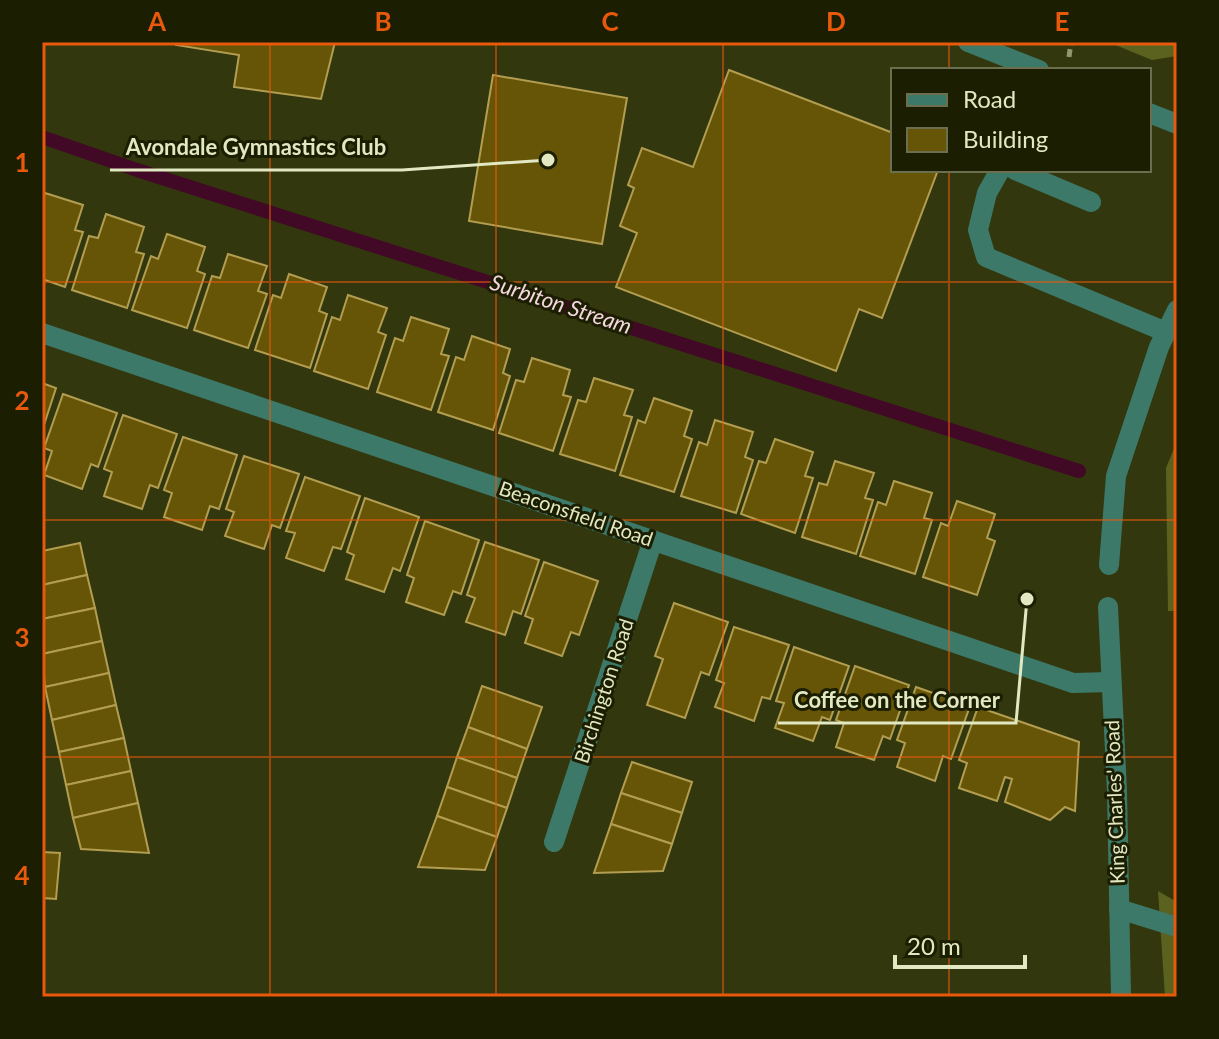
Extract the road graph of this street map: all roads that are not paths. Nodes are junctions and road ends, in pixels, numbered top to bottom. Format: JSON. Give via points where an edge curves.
{"nodes":[{"id":1,"x":968,"y":42,"type":"edge"},
{"id":2,"x":1034,"y":68,"type":"edge"},
{"id":3,"x":1151,"y":114,"type":"edge"},
{"id":4,"x":1177,"y":124,"type":"edge"},
{"id":5,"x":999,"y":172,"type":"edge"},
{"id":6,"x":1020,"y":172,"type":"edge"},
{"id":7,"x":1091,"y":202,"type":"dead end"},
{"id":8,"x":1177,"y":310,"type":"edge"},
{"id":9,"x":1166,"y":332,"type":"junction"},
{"id":10,"x":42,"y":333,"type":"edge"},
{"id":11,"x":653,"y":540,"type":"junction"},
{"id":12,"x":1109,"y":565,"type":"dead end"},
{"id":13,"x":1108,"y":607,"type":"dead end"},
{"id":14,"x":1111,"y":682,"type":"junction"},
{"id":15,"x":554,"y":842,"type":"dead end"},
{"id":16,"x":1119,"y":909,"type":"junction"},
{"id":17,"x":1177,"y":927,"type":"edge"},
{"id":18,"x":1121,"y":997,"type":"edge"}],
"edges":[{"from":1,"to":2,"type":"street"},
{"from":3,"to":4,"type":"street"},
{"from":5,"to":9,"type":"street","via":[[987,193],[978,230],[986,257]]},
{"from":6,"to":7,"type":"street"},
{"from":8,"to":9,"type":"street"},
{"from":9,"to":12,"type":"street","via":[[1116,476]]},
{"from":10,"to":11,"type":"street","name":"Beaconsfield Road"},
{"from":11,"to":14,"type":"street","name":"Beaconsfield Road","via":[[1073,683]]},
{"from":11,"to":15,"type":"street","name":"Birchington Road"},
{"from":13,"to":14,"type":"street","name":"King Charles' Road"},
{"from":14,"to":16,"type":"street","name":"King Charles' Road"},
{"from":16,"to":17,"type":"street"},
{"from":16,"to":18,"type":"street","name":"King Charles' Road"}]}
